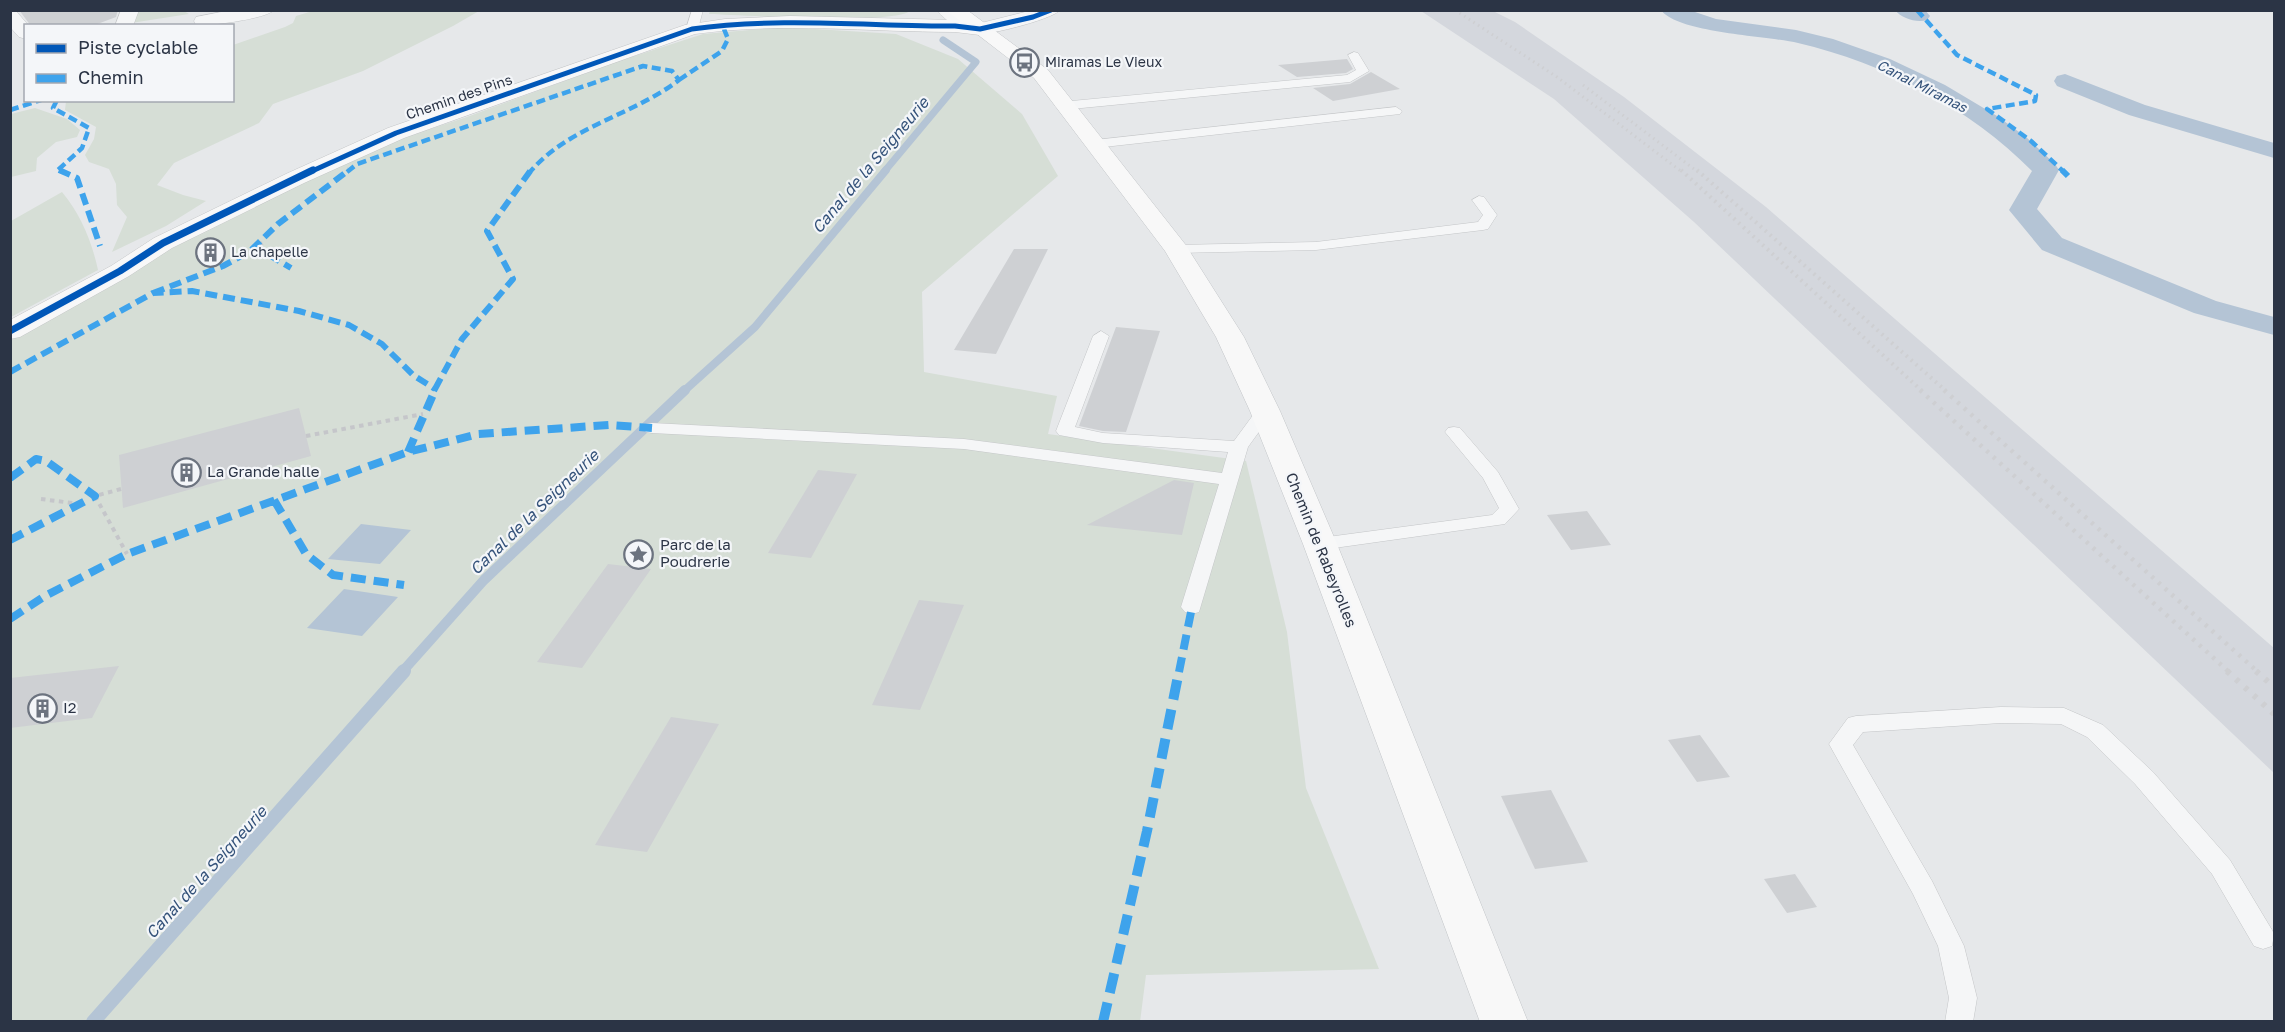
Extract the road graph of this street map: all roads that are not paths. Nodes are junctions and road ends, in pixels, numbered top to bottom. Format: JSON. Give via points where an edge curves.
{"nodes":[{"id":1,"x":265,"y":10,"type":"edge"},
{"id":2,"x":1052,"y":10,"type":"edge"},
{"id":3,"x":1031,"y":14,"type":"edge"},
{"id":4,"x":10,"y":15,"type":"edge"},
{"id":5,"x":931,"y":18,"type":"edge"},
{"id":6,"x":695,"y":20,"type":"edge"},
{"id":7,"x":203,"y":21,"type":"edge"},
{"id":8,"x":964,"y":24,"type":"edge"},
{"id":9,"x":24,"y":31,"type":"edge"},
{"id":10,"x":1354,"y":55,"type":"dead end"},
{"id":11,"x":1066,"y":108,"type":"junction"},
{"id":12,"x":1396,"y":111,"type":"dead end"},
{"id":13,"x":1095,"y":144,"type":"junction"},
{"id":14,"x":1479,"y":200,"type":"dead end"},
{"id":15,"x":1176,"y":249,"type":"junction"},
{"id":16,"x":10,"y":331,"type":"edge"},
{"id":17,"x":1101,"y":336,"type":"dead end"},
{"id":18,"x":1265,"y":411,"type":"junction"},
{"id":19,"x":651,"y":428,"type":"dead end"},
{"id":20,"x":1454,"y":432,"type":"dead end"},
{"id":21,"x":1239,"y":447,"type":"junction"},
{"id":22,"x":1230,"y":480,"type":"junction"},
{"id":23,"x":1320,"y":544,"type":"junction"},
{"id":24,"x":1192,"y":607,"type":"dead end"},
{"id":25,"x":2263,"y":938,"type":"dead end"},
{"id":26,"x":1504,"y":1022,"type":"edge"},
{"id":27,"x":1959,"y":1022,"type":"edge"}],
"edges":[{"from":1,"to":7,"type":"street"},
{"from":2,"to":3,"type":"street"},
{"from":3,"to":8,"type":"street"},
{"from":4,"to":9,"type":"street"},
{"from":5,"to":6,"type":"main road","name":"Chemin des Pins"},
{"from":5,"to":8,"type":"main road","name":"Chemin des Pins"},
{"from":6,"to":16,"type":"main road","name":"Chemin des Pins","via":[[354,151],[163,243]]},
{"from":8,"to":11,"type":"main road","name":"Chemin de Rabeyrolles"},
{"from":8,"to":11,"type":"main road","name":"Chemin de Rabeyrolles","via":[[1041,75]]},
{"from":10,"to":11,"type":"lane","via":[[1363,71],[1350,78]]},
{"from":11,"to":13,"type":"main road","name":"Chemin de Rabeyrolles"},
{"from":12,"to":13,"type":"lane"},
{"from":13,"to":15,"type":"main road","name":"Chemin de Rabeyrolles"},
{"from":14,"to":15,"type":"lane","via":[[1490,215],[1483,226],[1316,246]]},
{"from":15,"to":18,"type":"main road","name":"Chemin de Rabeyrolles","via":[[1230,338]]},
{"from":17,"to":21,"type":"lane","via":[[1065,431],[1103,438]]},
{"from":18,"to":21,"type":"lane"},
{"from":18,"to":23,"type":"main road","name":"Chemin de Rabeyrolles"},
{"from":19,"to":22,"type":"lane","via":[[964,444]]},
{"from":20,"to":23,"type":"lane","via":[[1491,476],[1509,509],[1498,520]]},
{"from":21,"to":22,"type":"lane"},
{"from":22,"to":24,"type":"lane"},
{"from":23,"to":26,"type":"main road","name":"Chemin de Rabeyrolles"},
{"from":25,"to":27,"type":"lane","via":[[2221,867],[2144,778],[2095,731],[2064,716],[2001,715],[1856,724],[1841,744],[1951,946],[1963,998]]}]}
